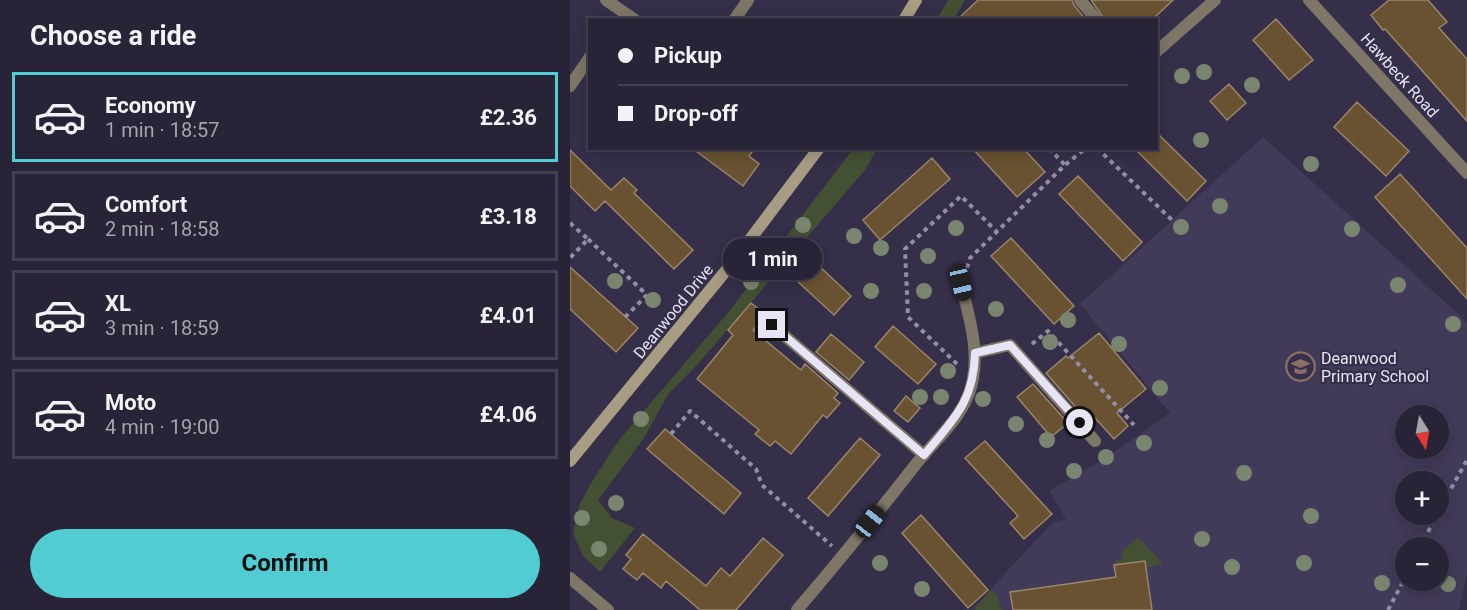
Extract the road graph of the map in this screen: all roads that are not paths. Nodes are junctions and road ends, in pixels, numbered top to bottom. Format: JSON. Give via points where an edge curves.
{"nodes":[{"id":1,"x":606,"y":0,"type":"edge"},
{"id":2,"x":748,"y":0,"type":"edge"},
{"id":3,"x":916,"y":0,"type":"edge"},
{"id":4,"x":1080,"y":0,"type":"edge"},
{"id":5,"x":1215,"y":0,"type":"edge"},
{"id":6,"x":1309,"y":0,"type":"edge"},
{"id":7,"x":617,"y":15,"type":"edge"},
{"id":8,"x":735,"y":18,"type":"edge"},
{"id":9,"x":905,"y":18,"type":"edge"},
{"id":10,"x":1095,"y":18,"type":"edge"},
{"id":11,"x":1158,"y":50,"type":"edge"},
{"id":12,"x":588,"y":60,"type":"edge"},
{"id":13,"x":570,"y":86,"type":"edge"},
{"id":14,"x":817,"y":150,"type":"edge"},
{"id":15,"x":1467,"y":173,"type":"edge"},
{"id":16,"x":961,"y":283,"type":"road end"},
{"id":17,"x":772,"y":325,"type":"dead end"},
{"id":18,"x":975,"y":353,"type":"junction"},
{"id":19,"x":1095,"y":441,"type":"dead end"},
{"id":20,"x":924,"y":455,"type":"junction"},
{"id":21,"x":570,"y":461,"type":"edge"},
{"id":22,"x":570,"y":578,"type":"edge"},
{"id":23,"x":608,"y":610,"type":"edge"},
{"id":24,"x":797,"y":610,"type":"edge"}],
"edges":[{"from":1,"to":7,"type":"street"},
{"from":2,"to":8,"type":"street"},
{"from":3,"to":9,"type":"street"},
{"from":4,"to":10,"type":"street"},
{"from":5,"to":11,"type":"street"},
{"from":6,"to":15,"type":"street","name":"Hawbeck Road"},
{"from":12,"to":13,"type":"street"},
{"from":14,"to":21,"type":"street","name":"Deanwood Drive","via":[[726,271]]},
{"from":16,"to":18,"type":"street"},
{"from":17,"to":20,"type":"street"},
{"from":18,"to":19,"type":"street","via":[[1010,345]]},
{"from":18,"to":20,"type":"street","via":[[968,396],[960,412]]},
{"from":20,"to":24,"type":"street"},
{"from":22,"to":23,"type":"street"}]}
